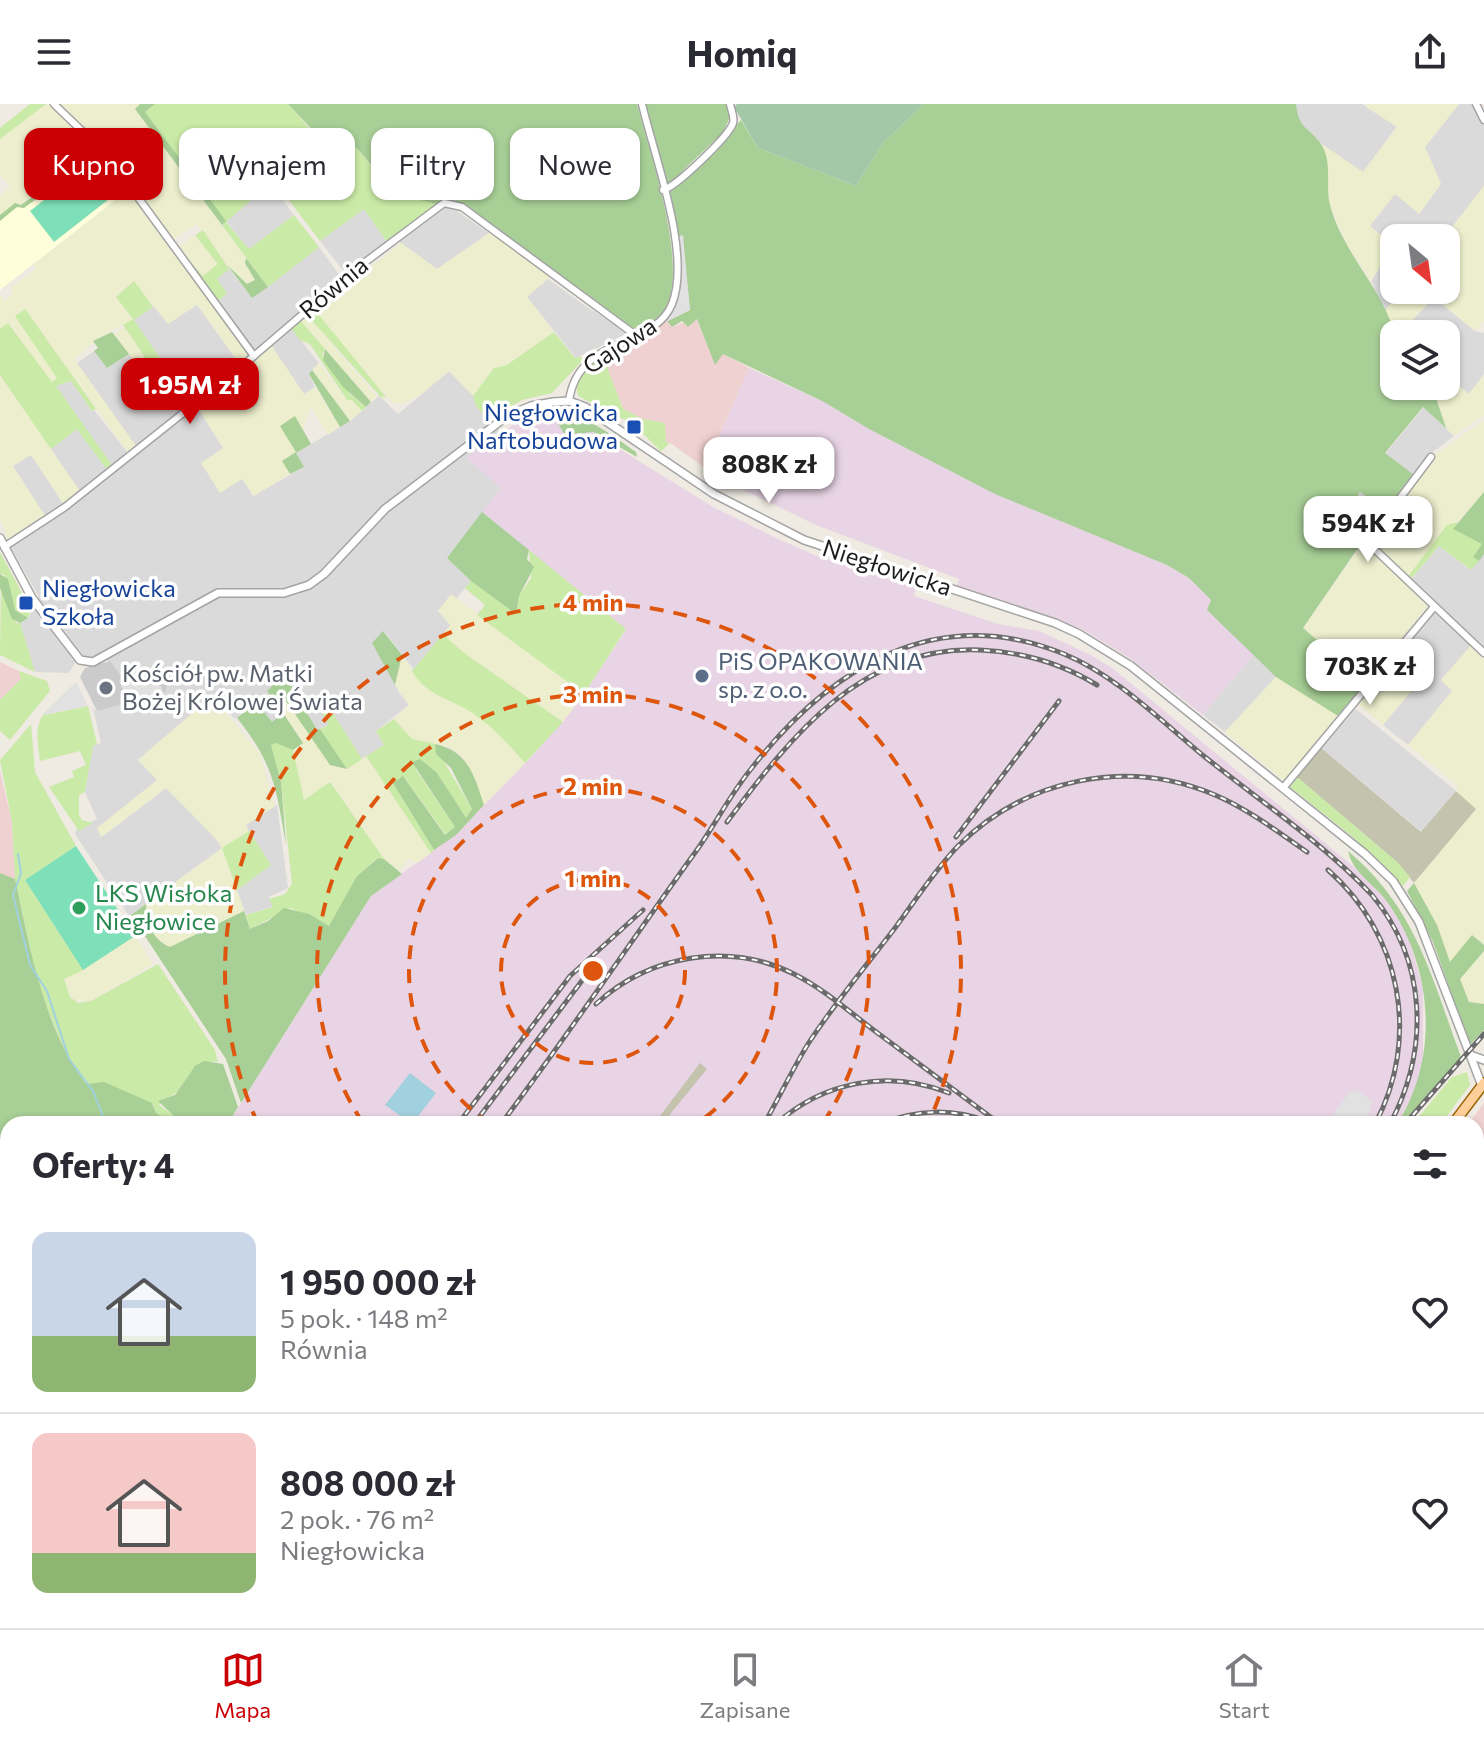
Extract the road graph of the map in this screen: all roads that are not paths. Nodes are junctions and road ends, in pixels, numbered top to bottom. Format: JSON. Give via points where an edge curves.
{"nodes":[{"id":1,"x":54,"y":104,"type":"edge"},
{"id":2,"x":642,"y":104,"type":"edge"},
{"id":3,"x":730,"y":104,"type":"edge"},
{"id":4,"x":1476,"y":104,"type":"edge"},
{"id":5,"x":1484,"y":120,"type":"edge"},
{"id":6,"x":663,"y":190,"type":"junction"},
{"id":7,"x":634,"y":334,"type":"junction"},
{"id":8,"x":254,"y":356,"type":"junction"},
{"id":9,"x":569,"y":401,"type":"junction"},
{"id":10,"x":1431,"y":457,"type":"dead end"},
{"id":11,"x":0,"y":538,"type":"edge"},
{"id":12,"x":4,"y":547,"type":"junction"},
{"id":13,"x":1434,"y":607,"type":"junction"},
{"id":14,"x":1484,"y":653,"type":"edge"},
{"id":15,"x":1283,"y":788,"type":"junction"},
{"id":16,"x":1470,"y":1055,"type":"junction"},
{"id":17,"x":1484,"y":1060,"type":"edge"},
{"id":18,"x":1483,"y":1084,"type":"edge"},
{"id":19,"x":1459,"y":1116,"type":"edge"}],
"edges":[{"from":1,"to":8,"type":"street","via":[[107,155]]},
{"from":2,"to":6,"type":"street","name":"Gajowa"},
{"from":3,"to":6,"type":"street","via":[[731,127]]},
{"from":4,"to":5,"type":"street"},
{"from":6,"to":7,"type":"street","name":"Gajowa","via":[[676,256],[675,294],[663,318]]},
{"from":7,"to":8,"type":"street","name":"Równia","via":[[462,207],[448,203],[352,272]]},
{"from":7,"to":9,"type":"street","name":"Gajowa","via":[[582,366],[572,380]]},
{"from":8,"to":12,"type":"street","name":"Równia","via":[[65,507]]},
{"from":9,"to":12,"type":"street","via":[[531,406],[498,423],[385,509],[314,582],[284,593],[218,593],[93,662],[80,660],[68,647]]},
{"from":9,"to":15,"type":"street","name":"Niegłowicka","via":[[603,417],[714,494],[804,540],[1079,634],[1131,666]]},
{"from":10,"to":13,"type":"street","via":[[1367,542]]},
{"from":11,"to":12,"type":"street"},
{"from":13,"to":14,"type":"street"},
{"from":13,"to":15,"type":"street"},
{"from":15,"to":16,"type":"street","name":"Niegłowicka","via":[[1365,854],[1406,900],[1430,946]]},
{"from":16,"to":17,"type":"street"},
{"from":16,"to":18,"type":"street","name":"Niegłowicka"},
{"from":18,"to":19,"type":"main road"}]}
